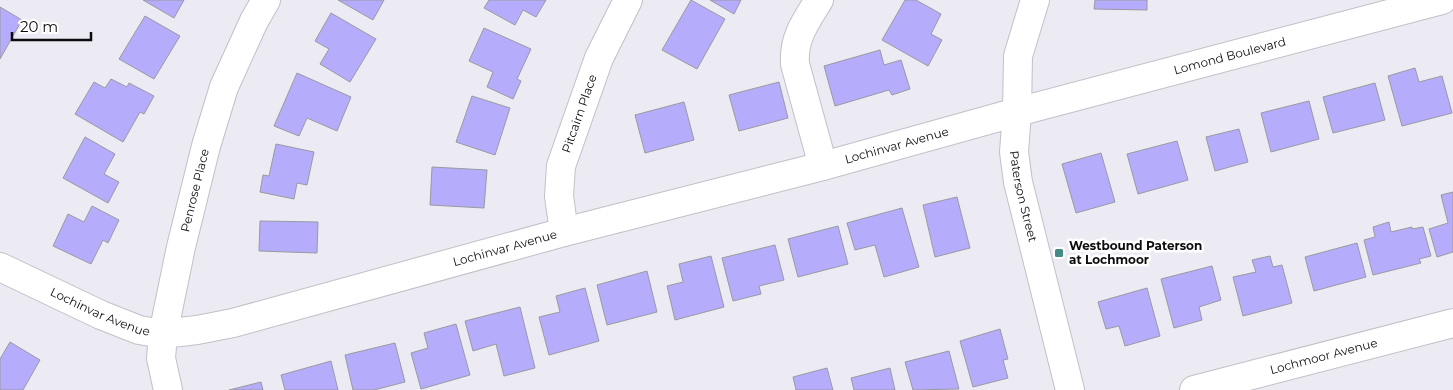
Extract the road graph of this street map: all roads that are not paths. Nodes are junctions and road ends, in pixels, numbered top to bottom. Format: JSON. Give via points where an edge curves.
{"nodes":[{"id":1,"x":266,"y":0,"type":"edge"},
{"id":2,"x":628,"y":0,"type":"edge"},
{"id":3,"x":819,"y":0,"type":"edge"},
{"id":4,"x":1035,"y":0,"type":"edge"},
{"id":5,"x":1442,"y":0,"type":"edge"},
{"id":6,"x":1017,"y":112,"type":"junction"},
{"id":7,"x":824,"y":166,"type":"junction"},
{"id":8,"x":564,"y":232,"type":"junction"},
{"id":9,"x":0,"y":268,"type":"edge"},
{"id":10,"x":1453,"y":323,"type":"edge"},
{"id":11,"x":163,"y":334,"type":"junction"},
{"id":12,"x":168,"y":390,"type":"edge"},
{"id":13,"x":1070,"y":390,"type":"edge"},
{"id":14,"x":1194,"y":390,"type":"edge"}],
"edges":[{"from":1,"to":11,"type":"street","name":"Penrose Place","via":[[224,87],[206,146]]},
{"from":2,"to":8,"type":"street","name":"Pitcairn Place","via":[[599,58],[561,166],[559,196]]},
{"from":3,"to":7,"type":"street","via":[[801,30],[794,54]]},
{"from":4,"to":6,"type":"street","name":"Paterson Street","via":[[1018,56]]},
{"from":5,"to":6,"type":"street","name":"Lomond Boulevard"},
{"from":6,"to":7,"type":"street","name":"Lochinvar Avenue"},
{"from":6,"to":13,"type":"street","name":"Paterson Street","via":[[1014,152],[1018,182]]},
{"from":7,"to":8,"type":"street","name":"Lochinvar Avenue"},
{"from":8,"to":11,"type":"street","name":"Lochinvar Avenue","via":[[233,323]]},
{"from":9,"to":11,"type":"street","name":"Lochinvar Avenue","via":[[101,315],[139,330]]},
{"from":10,"to":14,"type":"street","name":"Lochmoor Avenue"},
{"from":11,"to":12,"type":"street","name":"Penrose Place","via":[[161,358]]}]}
